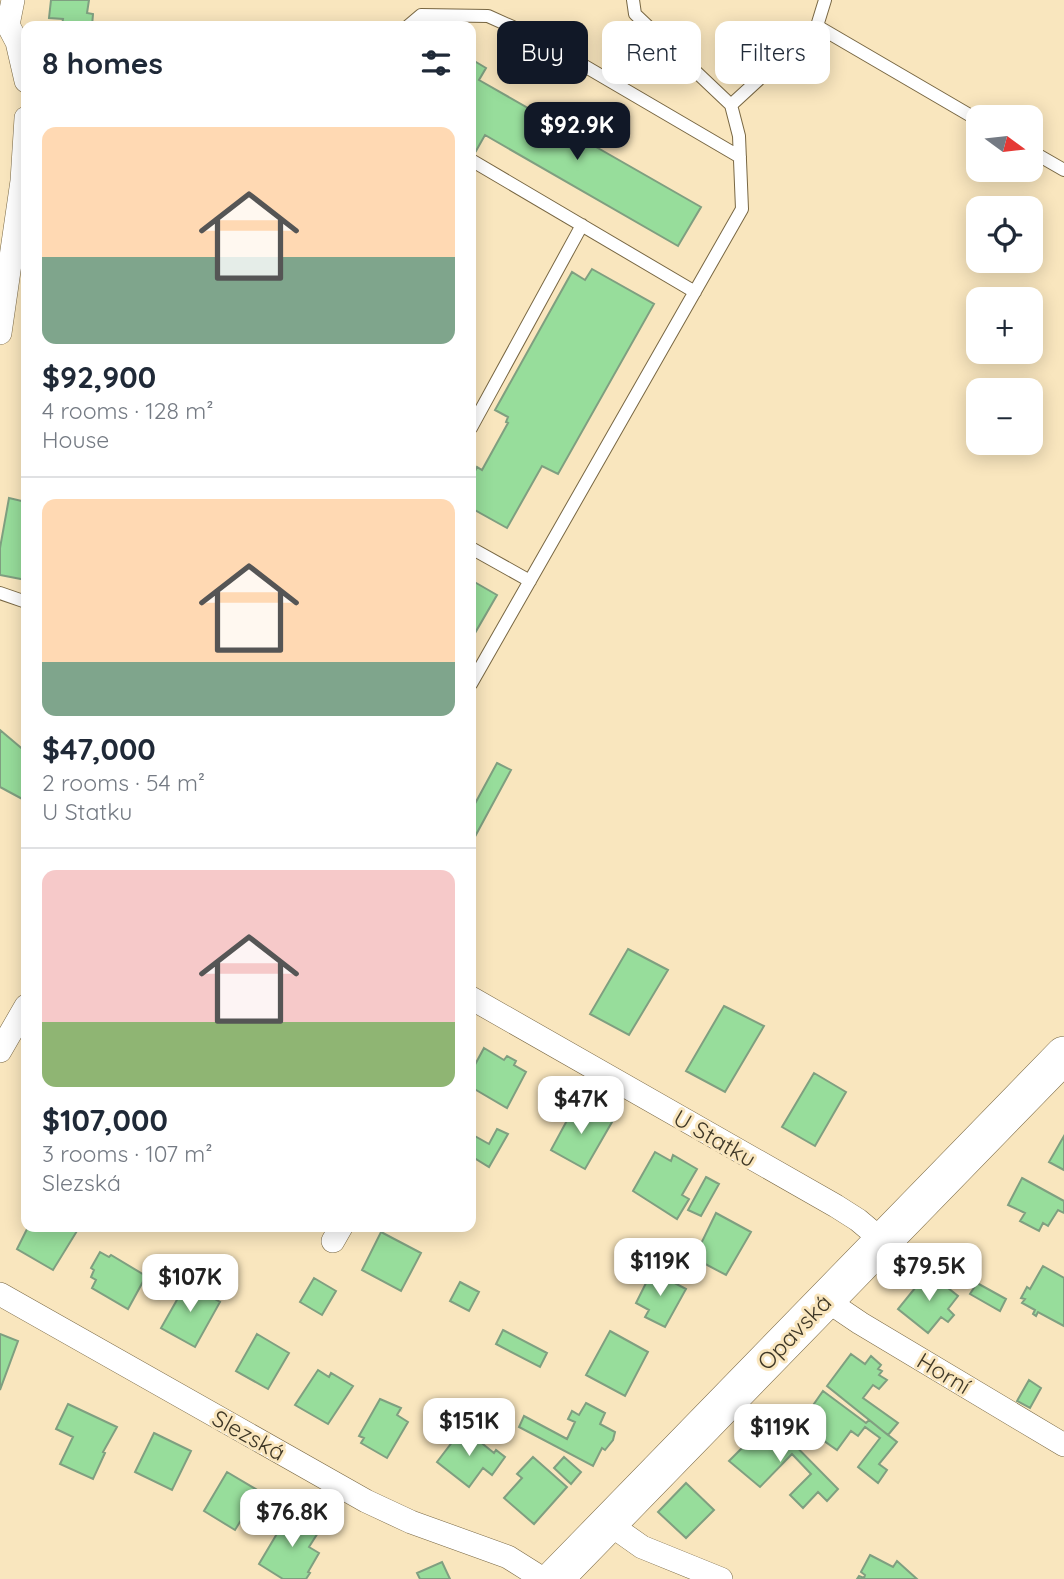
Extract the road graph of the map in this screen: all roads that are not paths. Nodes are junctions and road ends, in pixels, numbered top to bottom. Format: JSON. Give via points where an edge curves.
{"nodes":[{"id":1,"x":13,"y":0,"type":"edge"},
{"id":2,"x":633,"y":0,"type":"edge"},
{"id":3,"x":825,"y":0,"type":"edge"},
{"id":4,"x":414,"y":21,"type":"edge"},
{"id":5,"x":819,"y":21,"type":"edge"},
{"id":6,"x":4,"y":22,"type":"edge"},
{"id":7,"x":830,"y":34,"type":"edge"},
{"id":8,"x":21,"y":59,"type":"edge"},
{"id":9,"x":754,"y":84,"type":"edge"},
{"id":10,"x":731,"y":105,"type":"junction"},
{"id":11,"x":966,"y":113,"type":"edge"},
{"id":12,"x":740,"y":157,"type":"junction"},
{"id":13,"x":1043,"y":157,"type":"edge"},
{"id":14,"x":476,"y":163,"type":"edge"},
{"id":15,"x":1064,"y":170,"type":"edge"},
{"id":16,"x":21,"y":188,"type":"edge"},
{"id":17,"x":582,"y":225,"type":"junction"},
{"id":18,"x":695,"y":292,"type":"junction"},
{"id":19,"x":0,"y":333,"type":"edge"},
{"id":20,"x":476,"y":419,"type":"edge"},
{"id":21,"x":476,"y":551,"type":"edge"},
{"id":22,"x":530,"y":581,"type":"junction"},
{"id":23,"x":0,"y":593,"type":"edge"},
{"id":24,"x":21,"y":600,"type":"edge"},
{"id":25,"x":476,"y":675,"type":"edge"},
{"id":26,"x":476,"y":1001,"type":"edge"},
{"id":27,"x":21,"y":1015,"type":"edge"},
{"id":28,"x":0,"y":1051,"type":"edge"},
{"id":29,"x":1064,"y":1055,"type":"edge"},
{"id":30,"x":883,"y":1241,"type":"junction"},
{"id":31,"x":0,"y":1294,"type":"edge"},
{"id":32,"x":826,"y":1300,"type":"junction"},
{"id":33,"x":1064,"y":1445,"type":"edge"},
{"id":34,"x":608,"y":1523,"type":"junction"},
{"id":35,"x":543,"y":1579,"type":"edge"},
{"id":36,"x":554,"y":1579,"type":"edge"},
{"id":37,"x":721,"y":1579,"type":"edge"}],
"edges":[{"from":1,"to":6,"type":"street"},
{"from":2,"to":10,"type":"lane","via":[[635,14]]},
{"from":3,"to":5,"type":"lane"},
{"from":4,"to":12,"type":"lane","via":[[421,15],[488,16],[535,37]]},
{"from":6,"to":8,"type":"street","via":[[17,41]]},
{"from":7,"to":11,"type":"lane"},
{"from":9,"to":10,"type":"lane"},
{"from":10,"to":12,"type":"lane"},
{"from":12,"to":18,"type":"lane","via":[[742,209]]},
{"from":13,"to":15,"type":"lane"},
{"from":14,"to":17,"type":"lane"},
{"from":16,"to":19,"type":"street"},
{"from":17,"to":18,"type":"lane"},
{"from":17,"to":20,"type":"lane"},
{"from":18,"to":22,"type":"lane"},
{"from":21,"to":22,"type":"lane"},
{"from":22,"to":25,"type":"lane"},
{"from":23,"to":24,"type":"lane"},
{"from":26,"to":30,"type":"street","name":"U Statku","via":[[836,1206]]},
{"from":27,"to":28,"type":"street"},
{"from":29,"to":30,"type":"main road","name":"Opavská"},
{"from":30,"to":32,"type":"main road","name":"Opavská"},
{"from":31,"to":35,"type":"street","name":"Slezská","via":[[366,1501],[508,1557]]},
{"from":32,"to":33,"type":"street","name":"Horní"},
{"from":32,"to":34,"type":"main road","name":"Opavská"},
{"from":34,"to":36,"type":"main road","name":"Opavská"},
{"from":34,"to":37,"type":"street","via":[[642,1547]]}]}
